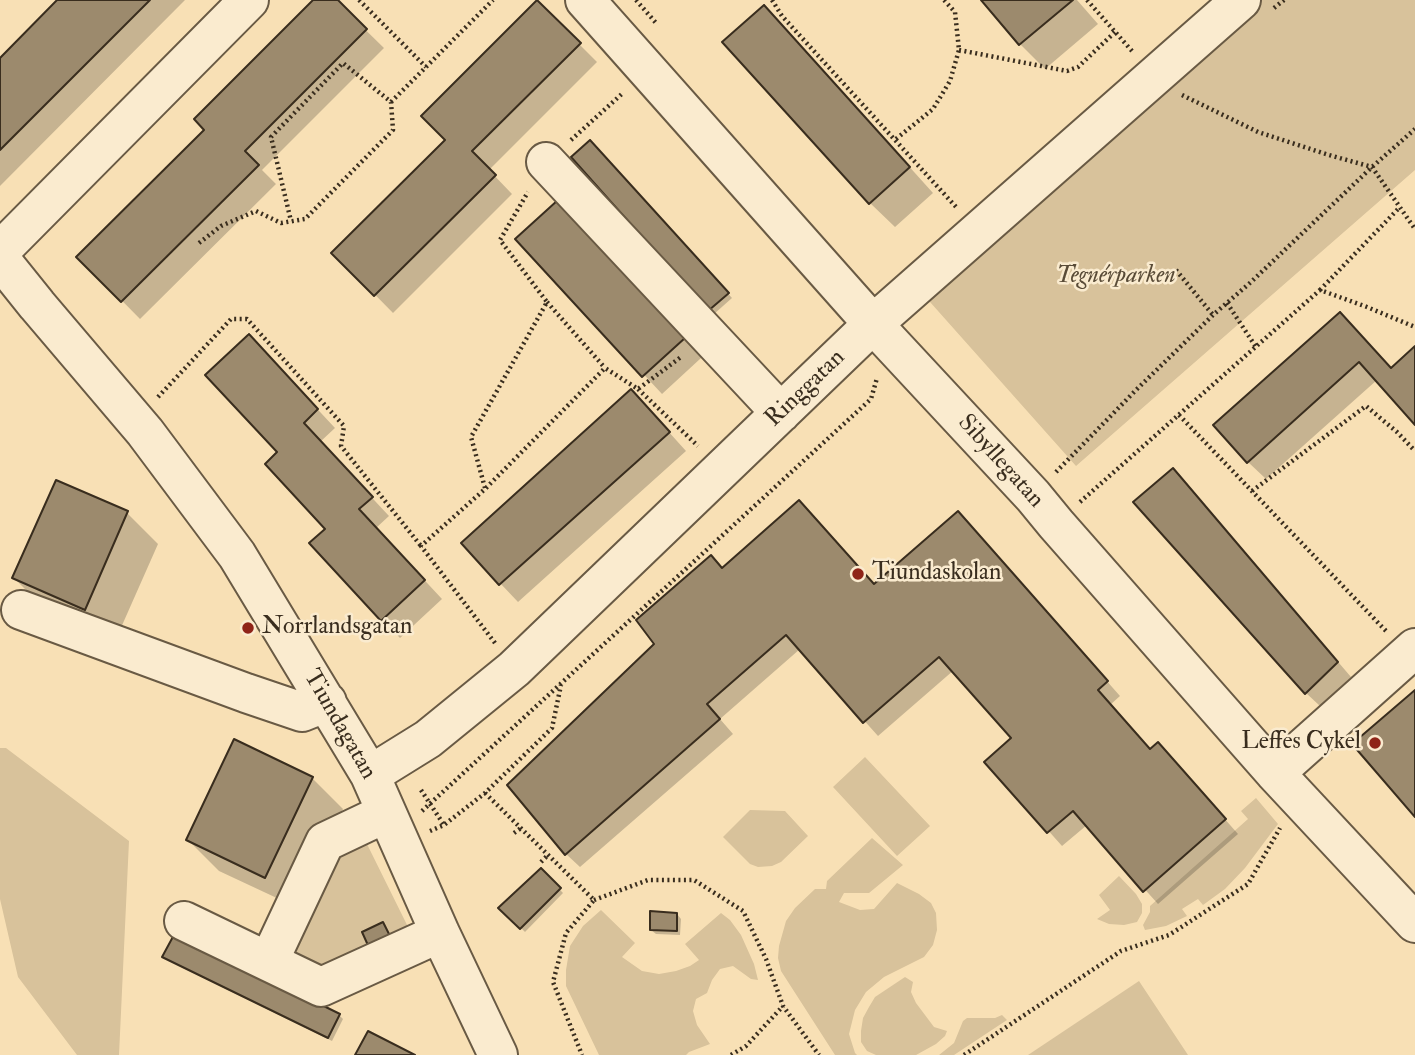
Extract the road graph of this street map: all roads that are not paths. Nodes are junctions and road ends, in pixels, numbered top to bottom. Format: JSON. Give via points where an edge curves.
{"nodes":[{"id":1,"x":249,"y":0,"type":"edge"},
{"id":2,"x":585,"y":0,"type":"edge"},
{"id":3,"x":1241,"y":0,"type":"edge"},
{"id":4,"x":546,"y":162,"type":"road end"},
{"id":5,"x":0,"y":251,"type":"edge"},
{"id":6,"x":0,"y":259,"type":"edge"},
{"id":7,"x":880,"y":332,"type":"junction"},
{"id":8,"x":781,"y":412,"type":"junction"},
{"id":9,"x":21,"y":610,"type":"dead end"},
{"id":10,"x":1412,"y":652,"type":"edge"},
{"id":11,"x":327,"y":702,"type":"junction"},
{"id":12,"x":1275,"y":773,"type":"junction"},
{"id":13,"x":370,"y":775,"type":"junction"},
{"id":14,"x":400,"y":816,"type":"junction"},
{"id":15,"x":184,"y":921,"type":"dead end"},
{"id":16,"x":1415,"y":923,"type":"edge"},
{"id":17,"x":440,"y":933,"type":"junction"},
{"id":18,"x":269,"y":961,"type":"junction"},
{"id":19,"x":498,"y":1055,"type":"edge"}],
"edges":[{"from":1,"to":5,"type":"street"},
{"from":2,"to":7,"type":"street","name":"Sibyllegatan"},
{"from":3,"to":7,"type":"street","name":"Ringgatan"},
{"from":4,"to":8,"type":"street"},
{"from":6,"to":11,"type":"street","name":"Tiundagatan","via":[[145,432],[237,555]]},
{"from":7,"to":8,"type":"street","name":"Ringgatan"},
{"from":7,"to":12,"type":"street","name":"Sibyllegatan"},
{"from":8,"to":13,"type":"street","name":"Ringgatan","via":[[514,669],[428,739]]},
{"from":9,"to":11,"type":"street","via":[[302,712]]},
{"from":10,"to":12,"type":"street"},
{"from":11,"to":13,"type":"street","name":"Tiundagatan"},
{"from":12,"to":16,"type":"street","name":"Sibyllegatan"},
{"from":13,"to":14,"type":"street","name":"Tiundagatan"},
{"from":14,"to":17,"type":"street","name":"Tiundagatan"},
{"from":14,"to":18,"type":"street","via":[[325,842]]},
{"from":15,"to":18,"type":"street"},
{"from":17,"to":18,"type":"street","via":[[321,987]]},
{"from":17,"to":19,"type":"street","name":"Tiundagatan"}]}
